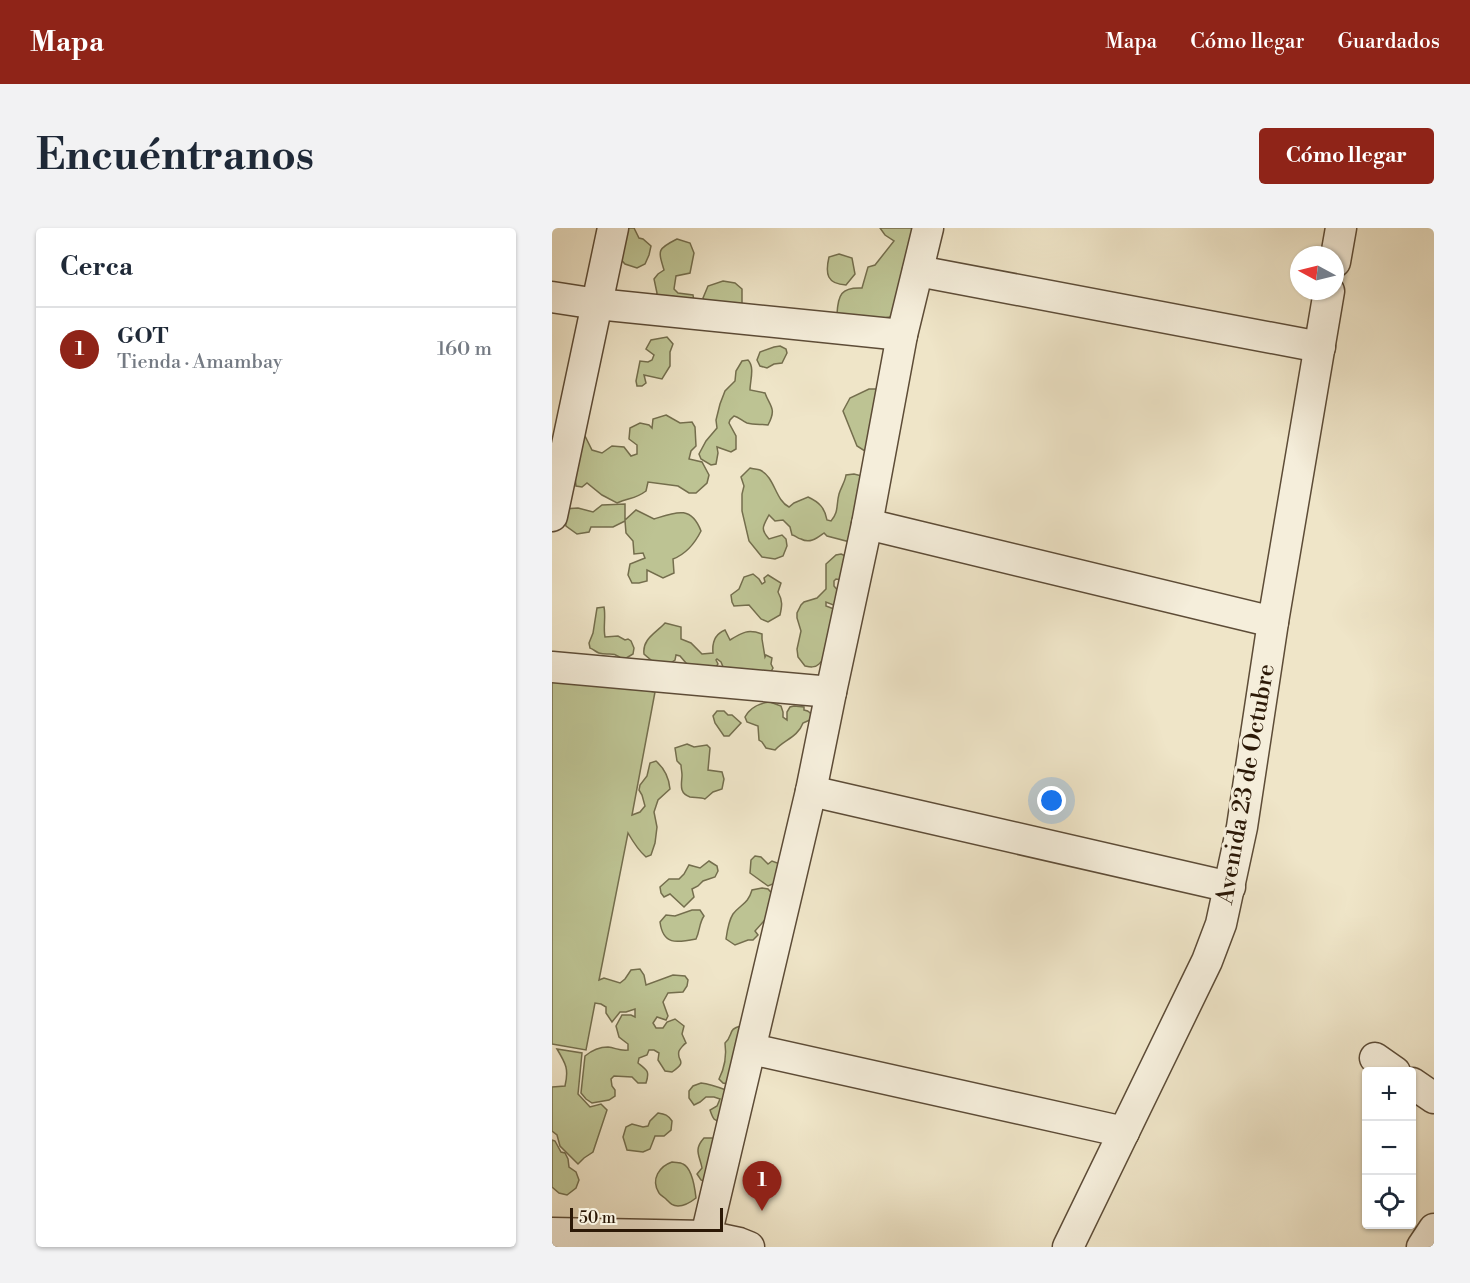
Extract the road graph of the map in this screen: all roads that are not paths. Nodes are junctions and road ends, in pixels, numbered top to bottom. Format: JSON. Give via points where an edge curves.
{"nodes":[{"id":1,"x":613,"y":228,"type":"edge"},
{"id":2,"x":928,"y":228,"type":"edge"},
{"id":3,"x":1341,"y":228,"type":"edge"},
{"id":4,"x":1338,"y":246,"type":"edge"},
{"id":5,"x":918,"y":271,"type":"junction"},
{"id":6,"x":552,"y":297,"type":"edge"},
{"id":7,"x":1328,"y":300,"type":"edge"},
{"id":8,"x":597,"y":304,"type":"junction"},
{"id":9,"x":902,"y":335,"type":"junction"},
{"id":10,"x":1320,"y":347,"type":"junction"},
{"id":11,"x":552,"y":516,"type":"edge"},
{"id":12,"x":867,"y":524,"type":"junction"},
{"id":13,"x":1273,"y":622,"type":"junction"},
{"id":14,"x":552,"y":667,"type":"edge"},
{"id":15,"x":831,"y":692,"type":"junction"},
{"id":16,"x":811,"y":791,"type":"junction"},
{"id":17,"x":1230,"y":887,"type":"junction"},
{"id":18,"x":751,"y":1049,"type":"junction"},
{"id":19,"x":1416,"y":1086,"type":"edge"},
{"id":20,"x":1434,"y":1098,"type":"edge"},
{"id":21,"x":1124,"y":1132,"type":"junction"},
{"id":22,"x":1434,"y":1229,"type":"edge"},
{"id":23,"x":552,"y":1233,"type":"edge"},
{"id":24,"x":706,"y":1236,"type":"junction"},
{"id":25,"x":749,"y":1247,"type":"edge"},
{"id":26,"x":1068,"y":1247,"type":"edge"},
{"id":27,"x":1422,"y":1247,"type":"edge"}],
"edges":[{"from":1,"to":8,"type":"street"},
{"from":2,"to":5,"type":"street"},
{"from":3,"to":4,"type":"street"},
{"from":5,"to":9,"type":"street"},
{"from":5,"to":10,"type":"street"},
{"from":6,"to":8,"type":"street"},
{"from":7,"to":10,"type":"street","name":"Avenida 23 de Octubre"},
{"from":8,"to":9,"type":"street"},
{"from":8,"to":11,"type":"street"},
{"from":9,"to":12,"type":"street"},
{"from":10,"to":13,"type":"street","name":"Avenida 23 de Octubre"},
{"from":12,"to":13,"type":"street"},
{"from":12,"to":15,"type":"street"},
{"from":13,"to":17,"type":"street","name":"Avenida 23 de Octubre"},
{"from":14,"to":15,"type":"street"},
{"from":15,"to":16,"type":"street"},
{"from":16,"to":17,"type":"street"},
{"from":16,"to":18,"type":"street"},
{"from":17,"to":21,"type":"street","name":"Avenida 23 de Octubre","via":[[1207,961]]},
{"from":18,"to":21,"type":"street"},
{"from":18,"to":24,"type":"street"},
{"from":19,"to":20,"type":"street"},
{"from":21,"to":26,"type":"street","name":"Avenida 23 de Octubre"},
{"from":22,"to":27,"type":"street"},
{"from":23,"to":24,"type":"street"},
{"from":24,"to":25,"type":"street"}]}
